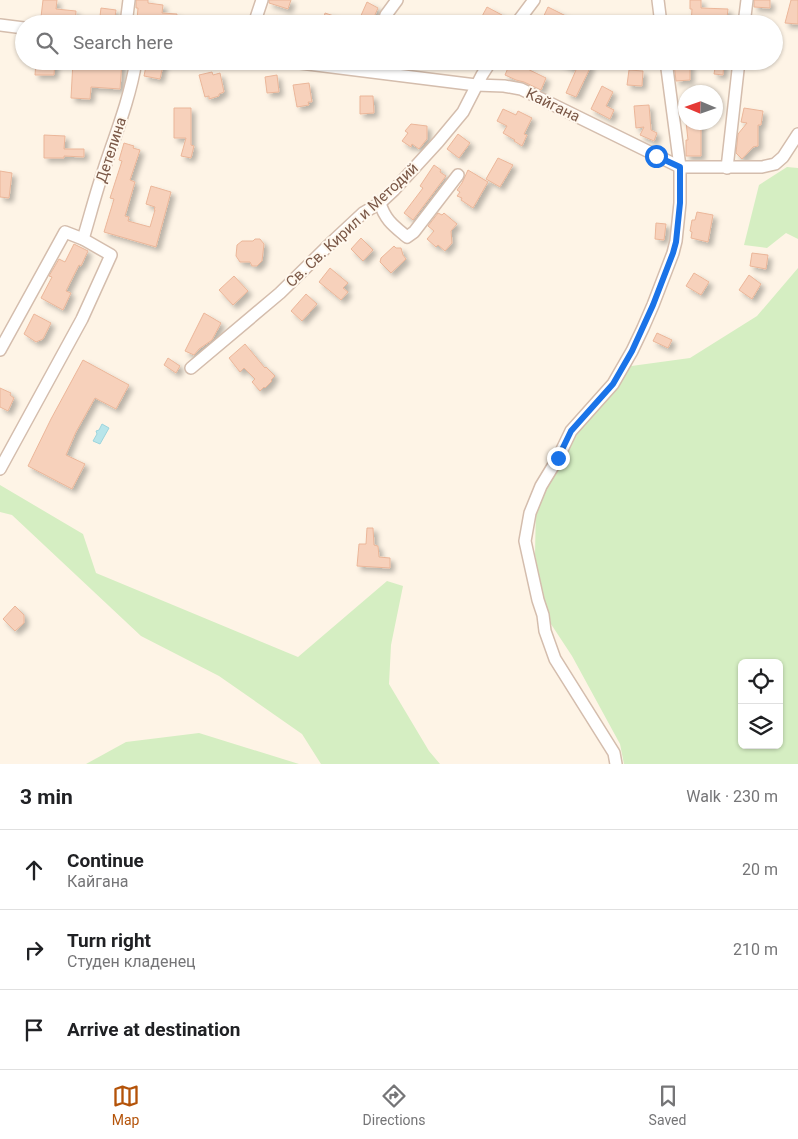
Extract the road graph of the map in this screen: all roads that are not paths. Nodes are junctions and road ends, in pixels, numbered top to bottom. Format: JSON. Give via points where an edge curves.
{"nodes":[{"id":1,"x":129,"y":0,"type":"edge"},
{"id":2,"x":262,"y":0,"type":"edge"},
{"id":3,"x":396,"y":0,"type":"edge"},
{"id":4,"x":534,"y":0,"type":"edge"},
{"id":5,"x":658,"y":0,"type":"edge"},
{"id":6,"x":747,"y":0,"type":"edge"},
{"id":7,"x":127,"y":15,"type":"edge"},
{"id":8,"x":257,"y":15,"type":"edge"},
{"id":9,"x":386,"y":15,"type":"edge"},
{"id":10,"x":523,"y":15,"type":"edge"},
{"id":11,"x":660,"y":15,"type":"edge"},
{"id":12,"x":745,"y":15,"type":"edge"},
{"id":13,"x":0,"y":25,"type":"edge"},
{"id":14,"x":15,"y":27,"type":"edge"},
{"id":15,"x":134,"y":70,"type":"edge"},
{"id":16,"x":385,"y":70,"type":"edge"},
{"id":17,"x":485,"y":70,"type":"edge"},
{"id":18,"x":667,"y":70,"type":"edge"},
{"id":19,"x":738,"y":70,"type":"edge"},
{"id":20,"x":476,"y":85,"type":"junction"},
{"id":21,"x":798,"y":134,"type":"edge"},
{"id":22,"x":680,"y":167,"type":"junction"},
{"id":23,"x":727,"y":168,"type":"junction"},
{"id":24,"x":458,"y":175,"type":"dead end"},
{"id":25,"x":380,"y":203,"type":"junction"},
{"id":26,"x":83,"y":239,"type":"junction"},
{"id":27,"x":0,"y":350,"type":"edge"},
{"id":28,"x":191,"y":368,"type":"dead end"},
{"id":29,"x":0,"y":469,"type":"edge"},
{"id":30,"x":616,"y":764,"type":"edge"}],
"edges":[{"from":1,"to":7,"type":"street"},
{"from":2,"to":8,"type":"street"},
{"from":3,"to":9,"type":"street"},
{"from":4,"to":10,"type":"street"},
{"from":5,"to":11,"type":"street"},
{"from":6,"to":12,"type":"street"},
{"from":13,"to":14,"type":"street"},
{"from":15,"to":26,"type":"street","name":"Детелина"},
{"from":16,"to":20,"type":"street","name":"Кайгана"},
{"from":17,"to":20,"type":"street","name":"Св. Св. Кирил и Методий"},
{"from":18,"to":22,"type":"street"},
{"from":19,"to":23,"type":"street"},
{"from":20,"to":22,"type":"street","name":"Кайгана","via":[[521,89]]},
{"from":20,"to":25,"type":"street","name":"Св. Св. Кирил и Методий","via":[[463,112]]},
{"from":21,"to":23,"type":"street","name":"Кайгана","via":[[775,164]]},
{"from":22,"to":23,"type":"street","name":"Кайгана"},
{"from":22,"to":30,"type":"street","via":[[676,242],[653,305],[613,384],[571,431],[541,486],[530,513],[525,541],[545,631],[555,659],[614,753]]},
{"from":24,"to":25,"type":"street","via":[[407,237],[386,219]]},
{"from":25,"to":28,"type":"street","name":"Св. Св. Кирил и Методий","via":[[363,213],[280,293]]},
{"from":26,"to":27,"type":"street","via":[[65,232]]},
{"from":26,"to":29,"type":"street","via":[[111,255],[82,319]]}]}
